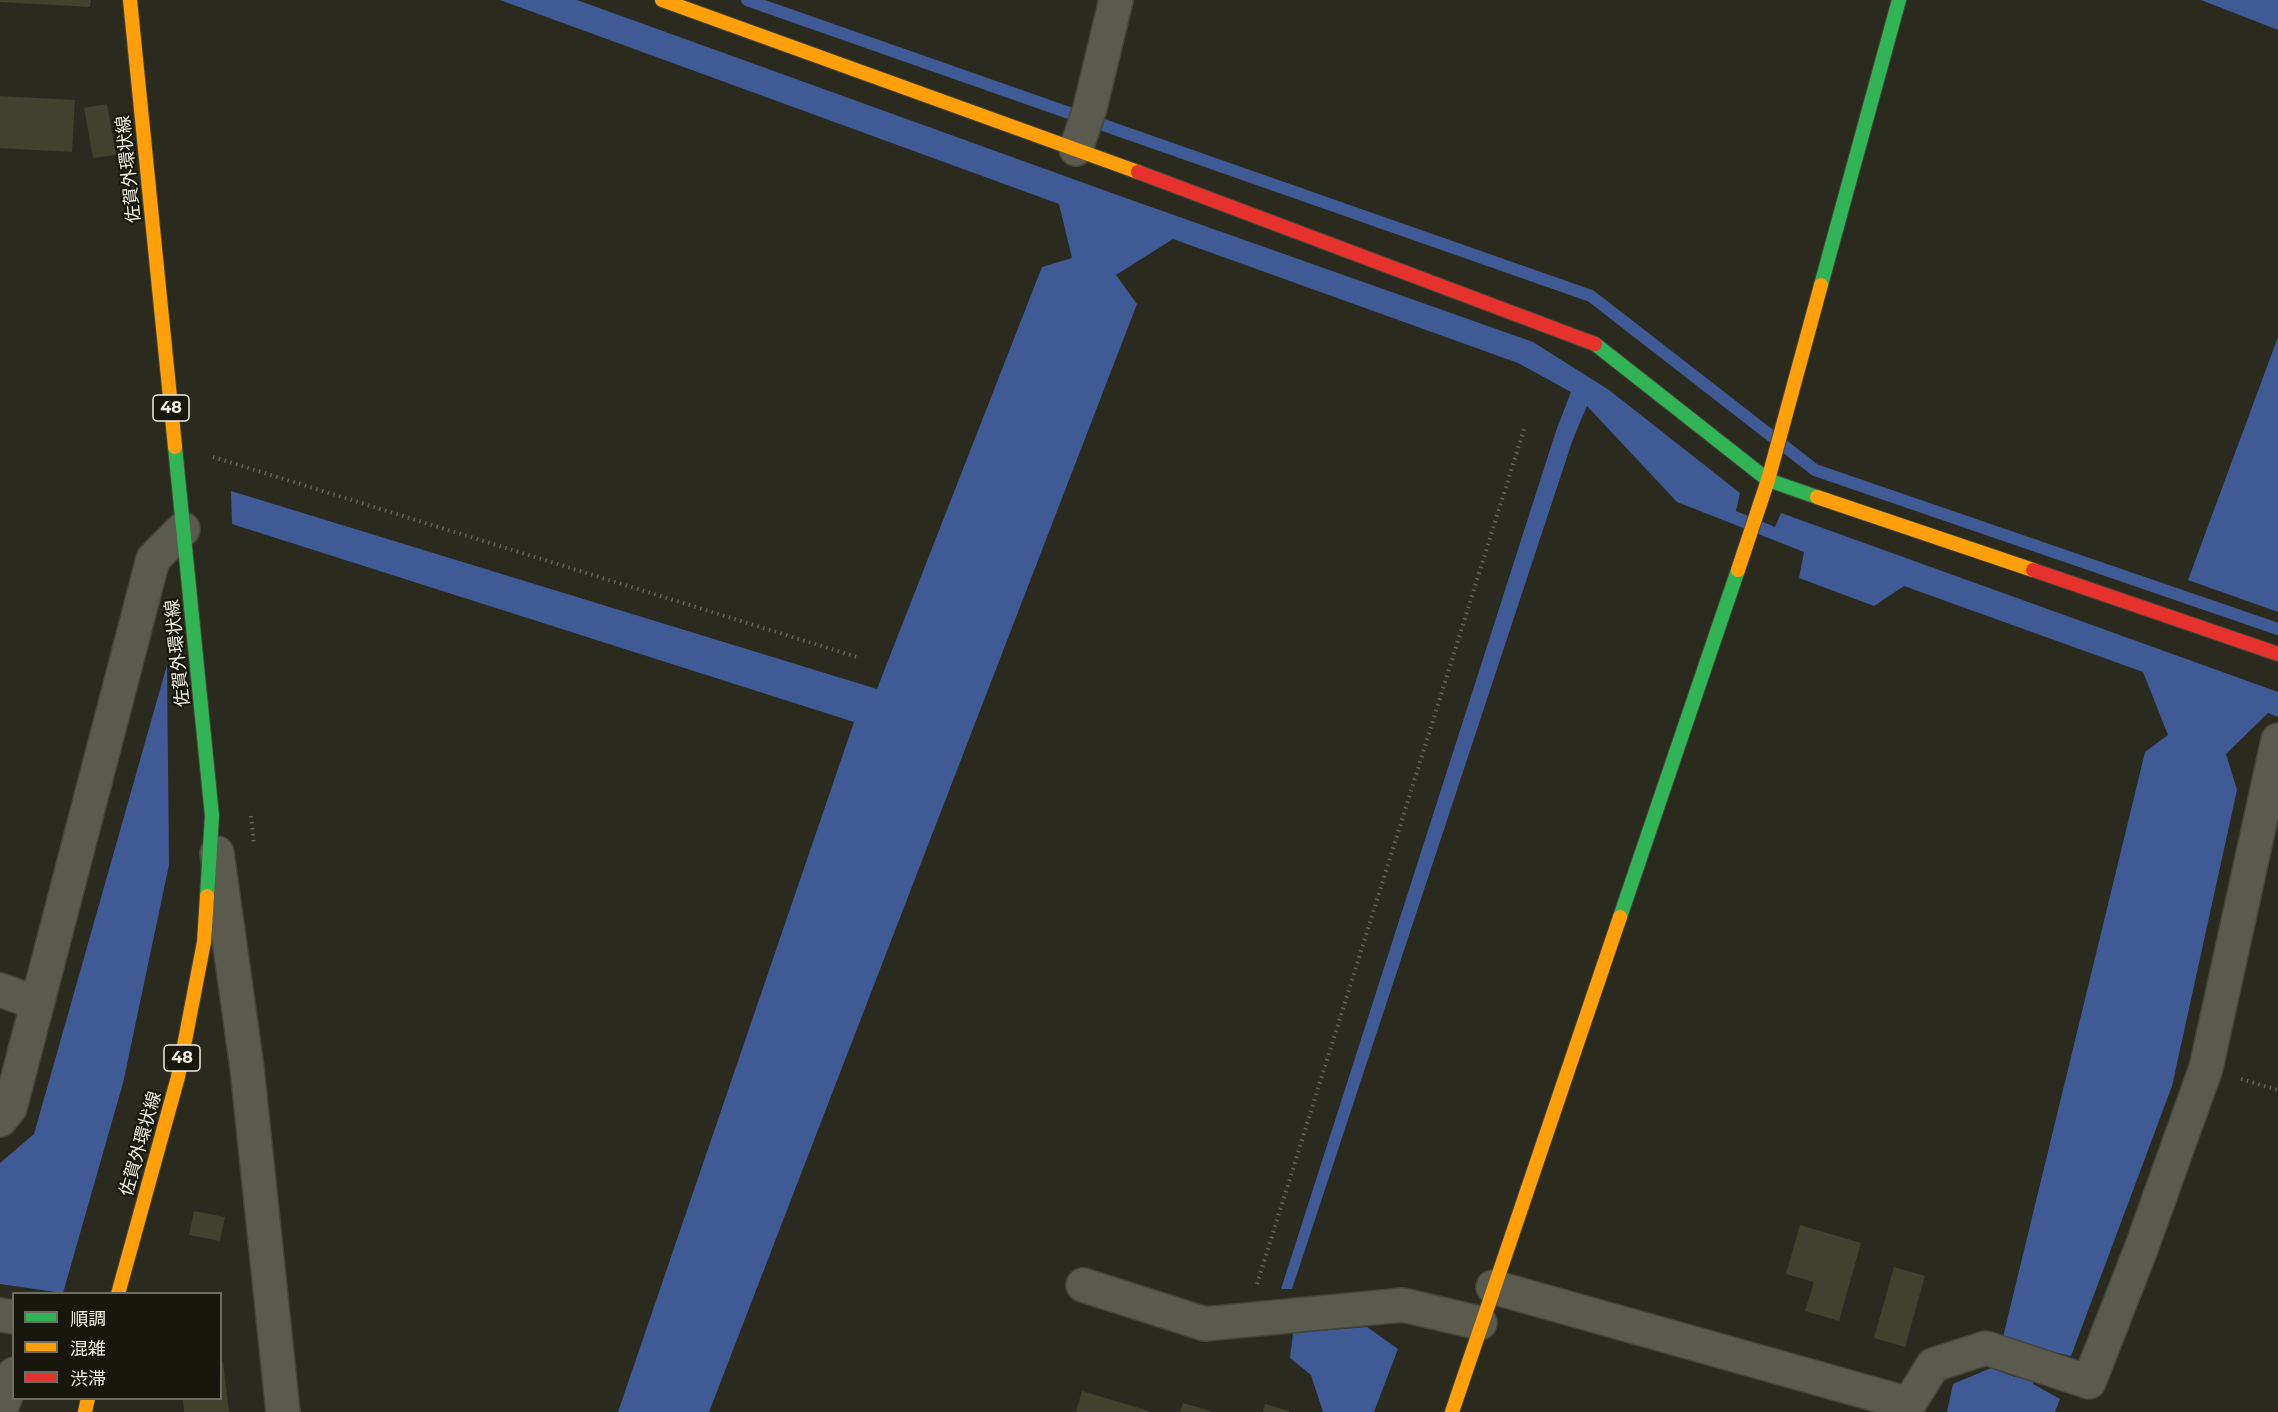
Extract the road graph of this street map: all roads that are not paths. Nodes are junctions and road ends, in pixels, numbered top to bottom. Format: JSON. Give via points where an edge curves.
{"nodes":[{"id":1,"x":130,"y":0,"type":"edge"},
{"id":2,"x":662,"y":0,"type":"edge"},
{"id":3,"x":1116,"y":0,"type":"edge"},
{"id":4,"x":1899,"y":0,"type":"edge"},
{"id":5,"x":1083,"y":129,"type":"junction"},
{"id":6,"x":1768,"y":480,"type":"junction"},
{"id":7,"x":183,"y":529,"type":"junction"},
{"id":8,"x":2278,"y":654,"type":"edge"},
{"id":9,"x":2278,"y":740,"type":"edge"},
{"id":10,"x":212,"y":816,"type":"junction"},
{"id":11,"x":0,"y":990,"type":"edge"},
{"id":12,"x":37,"y":1003,"type":"junction"},
{"id":13,"x":0,"y":1120,"type":"edge"},
{"id":14,"x":1083,"y":1285,"type":"dead end"},
{"id":15,"x":1493,"y":1287,"type":"junction"},
{"id":16,"x":118,"y":1292,"type":"edge"},
{"id":17,"x":1480,"y":1323,"type":"junction"},
{"id":18,"x":12,"y":1379,"type":"edge"},
{"id":19,"x":0,"y":1412,"type":"edge"},
{"id":20,"x":283,"y":1412,"type":"edge"},
{"id":21,"x":1452,"y":1412,"type":"edge"}],
"edges":[{"from":1,"to":7,"type":"street","name":"佐賀外環状線","number":"48"},
{"from":2,"to":5,"type":"street"},
{"from":3,"to":5,"type":"street"},
{"from":4,"to":6,"type":"street"},
{"from":5,"to":6,"type":"street","via":[[1592,341]]},
{"from":6,"to":8,"type":"street"},
{"from":6,"to":15,"type":"street"},
{"from":7,"to":10,"type":"street","name":"佐賀外環状線","number":"48"},
{"from":7,"to":12,"type":"street","via":[[153,559]]},
{"from":9,"to":15,"type":"street","via":[[2206,1068],[2089,1382],[1986,1348],[1933,1365],[1909,1404]]},
{"from":10,"to":16,"type":"street","name":"佐賀外環状線","number":"48","via":[[204,942],[178,1077]]},
{"from":10,"to":20,"type":"street","via":[[247,1068]]},
{"from":11,"to":12,"type":"street"},
{"from":12,"to":13,"type":"street","via":[[10,1108]]},
{"from":14,"to":17,"type":"street","via":[[1205,1324],[1403,1305]]},
{"from":15,"to":17,"type":"street"},
{"from":17,"to":21,"type":"street"},
{"from":18,"to":19,"type":"street"}]}
